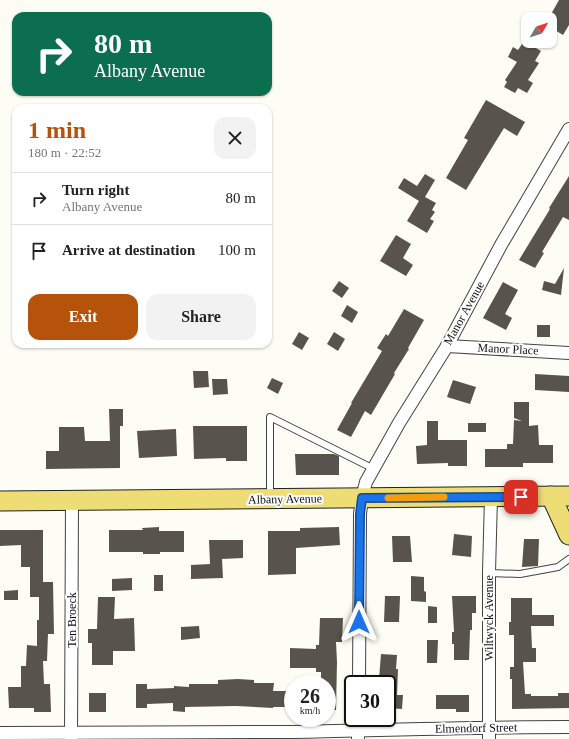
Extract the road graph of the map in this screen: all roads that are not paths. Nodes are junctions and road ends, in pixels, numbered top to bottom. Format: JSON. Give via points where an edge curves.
{"nodes":[{"id":1,"x":569,"y":129,"type":"edge"},
{"id":2,"x":447,"y":346,"type":"junction"},
{"id":3,"x":569,"y":352,"type":"edge"},
{"id":4,"x":374,"y":468,"type":"junction"},
{"id":5,"x":560,"y":496,"type":"edge"},
{"id":6,"x":491,"y":497,"type":"junction"},
{"id":7,"x":362,"y":498,"type":"junction"},
{"id":8,"x":270,"y":499,"type":"junction"},
{"id":9,"x":0,"y":501,"type":"edge"},
{"id":10,"x":72,"y":501,"type":"junction"},
{"id":11,"x":569,"y":535,"type":"edge"},
{"id":12,"x":569,"y":559,"type":"edge"},
{"id":13,"x":489,"y":573,"type":"junction"},
{"id":14,"x":359,"y":675,"type":"edge"},
{"id":15,"x":489,"y":727,"type":"junction"},
{"id":16,"x":569,"y":727,"type":"edge"},
{"id":17,"x":0,"y":733,"type":"edge"},
{"id":18,"x":358,"y":735,"type":"edge"},
{"id":19,"x":71,"y":736,"type":"edge"},
{"id":20,"x":212,"y":736,"type":"edge"},
{"id":21,"x":489,"y":739,"type":"edge"}],
"edges":[{"from":1,"to":2,"type":"street","name":"Manor Avenue","via":[[501,245]]},
{"from":2,"to":3,"type":"street","name":"Manor Place"},
{"from":2,"to":4,"type":"street","name":"Manor Avenue"},
{"from":4,"to":7,"type":"street","name":"Manor Avenue","via":[[366,482]]},
{"from":4,"to":8,"type":"lane","via":[[270,417]]},
{"from":5,"to":6,"type":"main road","name":"Albany Avenue"},
{"from":5,"to":11,"type":"main road"},
{"from":6,"to":7,"type":"main road","name":"Albany Avenue"},
{"from":6,"to":13,"type":"street","name":"Wiltwyck Avenue"},
{"from":7,"to":8,"type":"main road","name":"Albany Avenue"},
{"from":7,"to":14,"type":"street","name":"Manor Avenue"},
{"from":8,"to":10,"type":"main road","name":"Albany Avenue"},
{"from":9,"to":10,"type":"main road","name":"Albany Avenue"},
{"from":10,"to":19,"type":"street","name":"Ten Broeck"},
{"from":12,"to":13,"type":"lane","via":[[558,567],[520,574]]},
{"from":13,"to":15,"type":"street","name":"Wiltwyck Avenue"},
{"from":15,"to":16,"type":"street","name":"Elmendorf Street"},
{"from":15,"to":18,"type":"street","name":"Elmendorf Street"},
{"from":15,"to":21,"type":"street","name":"Wiltwyck Avenue"},
{"from":17,"to":19,"type":"street","name":"Elmendorf Street"},
{"from":18,"to":20,"type":"street","name":"Elmendorf Street"},
{"from":19,"to":20,"type":"street","name":"Elmendorf Street"}]}
